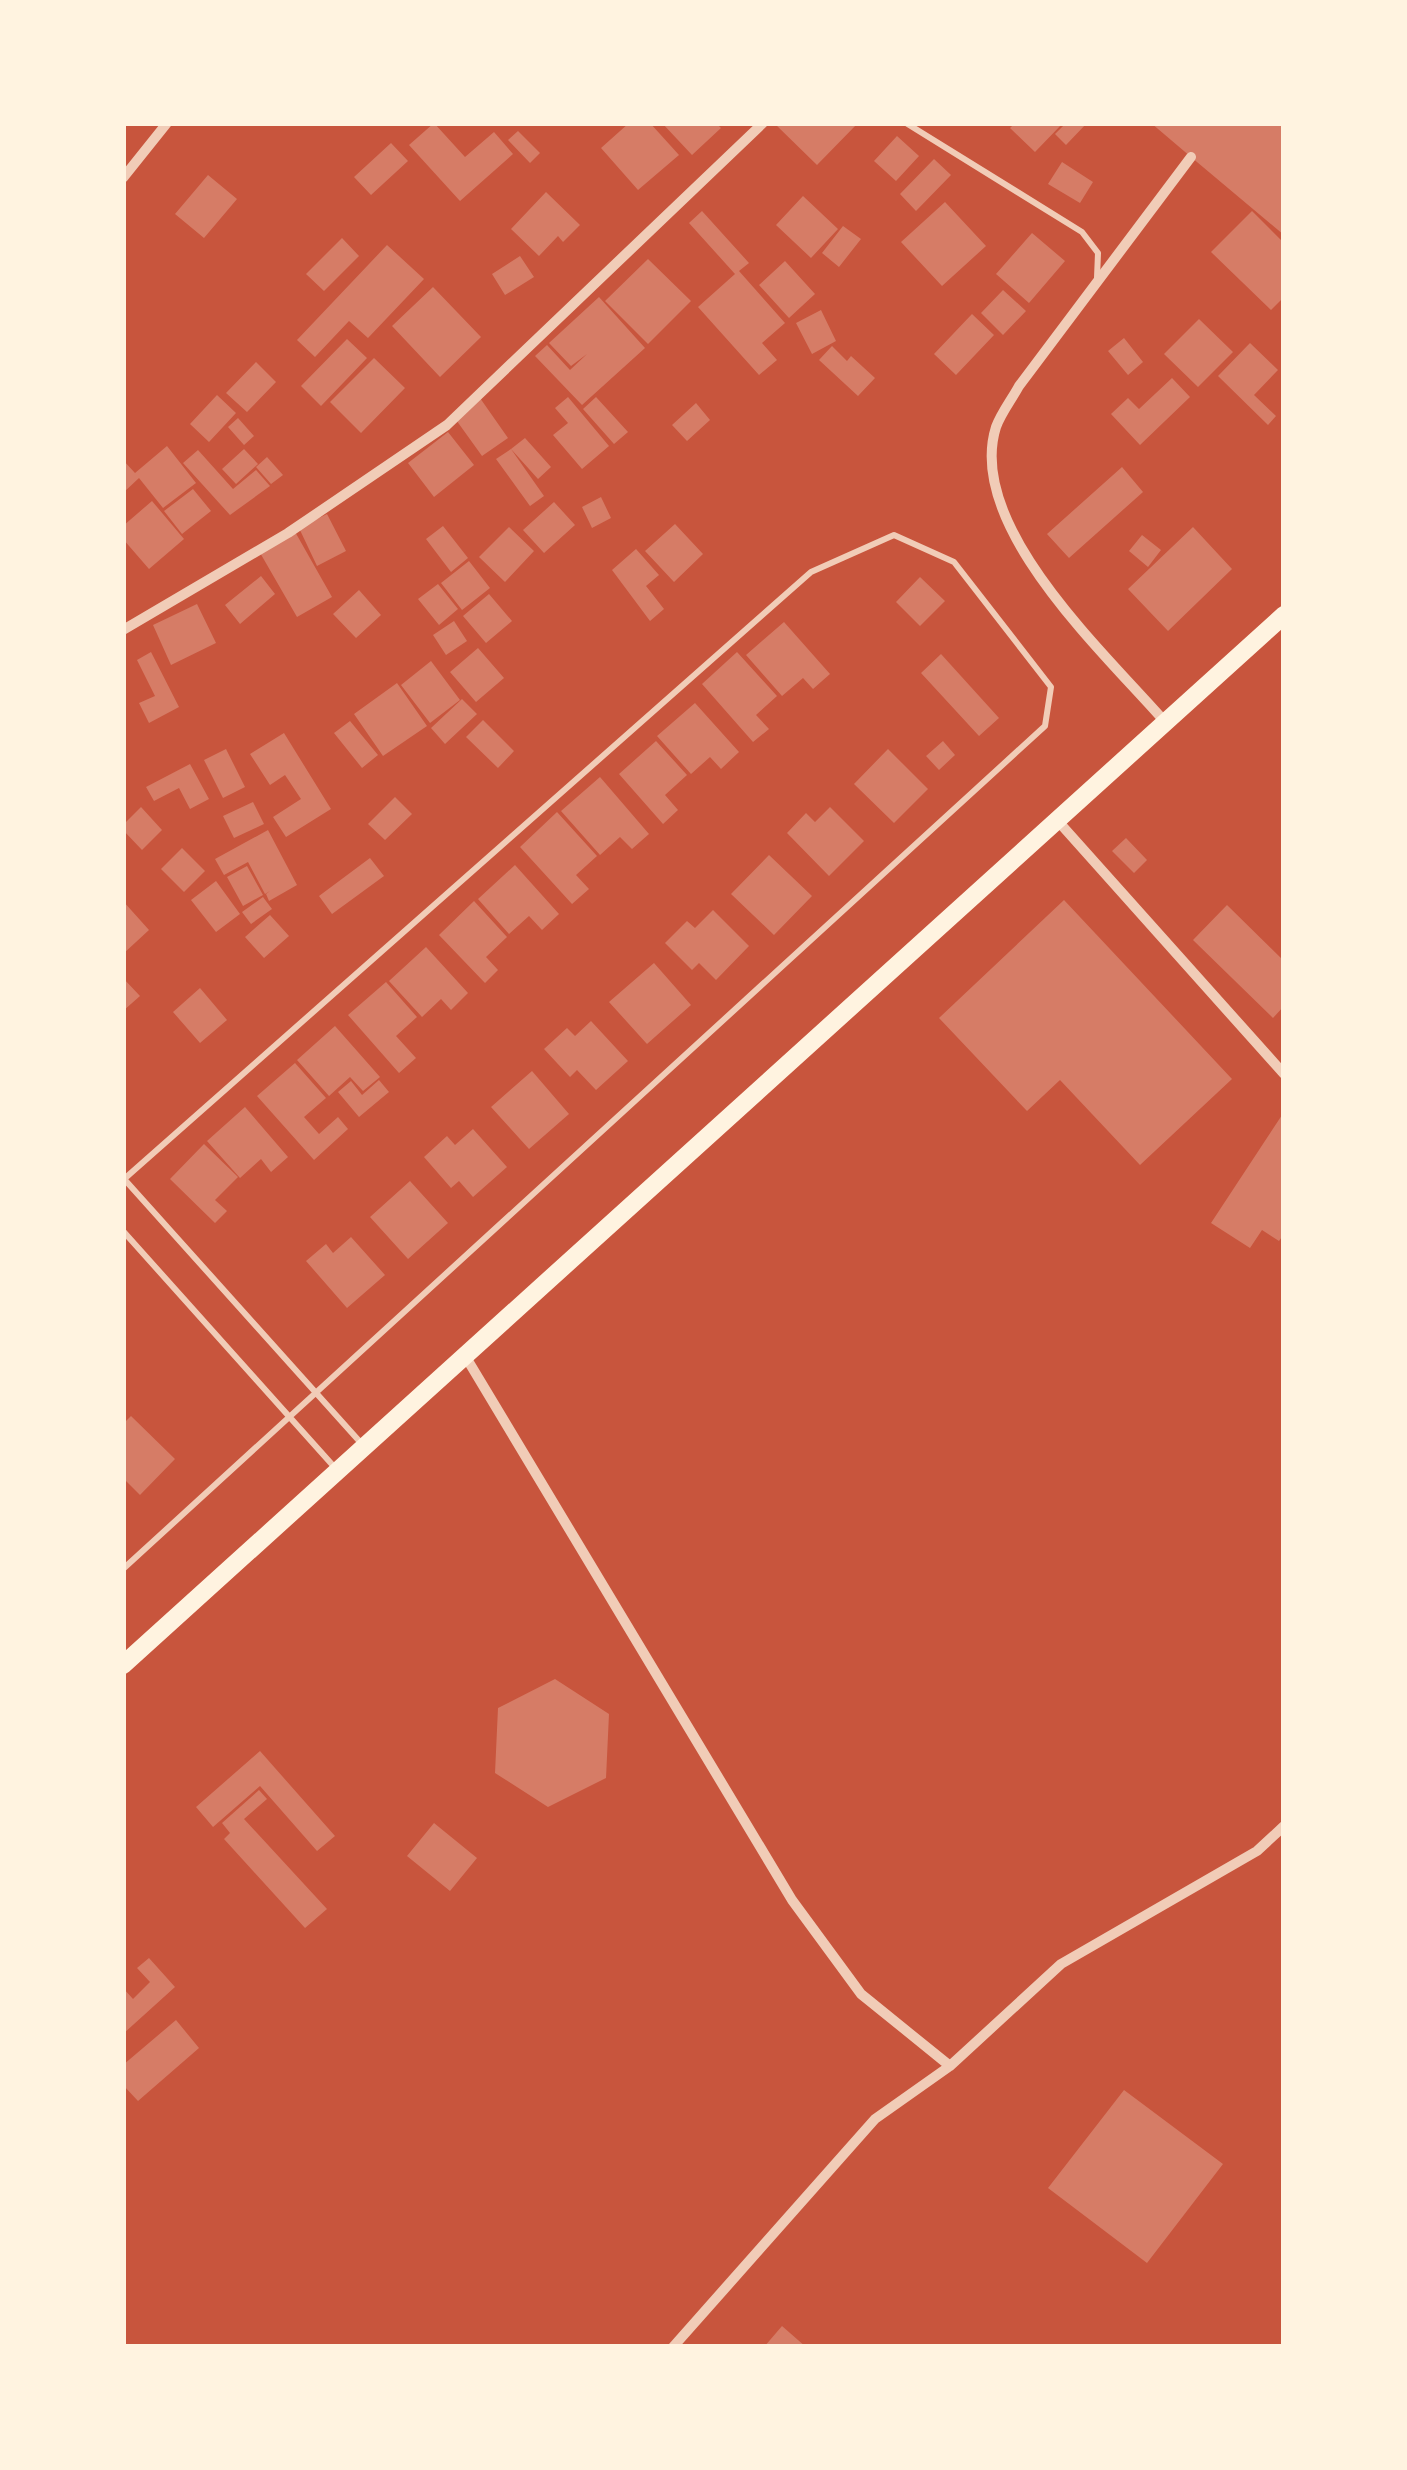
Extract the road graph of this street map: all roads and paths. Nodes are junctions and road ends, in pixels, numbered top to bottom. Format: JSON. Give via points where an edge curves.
{"nodes":[{"id":1,"x":167,"y":123,"type":"edge"},
{"id":2,"x":763,"y":123,"type":"edge"},
{"id":3,"x":905,"y":123,"type":"edge"},
{"id":4,"x":1191,"y":157,"type":"dead end"},
{"id":5,"x":123,"y":178,"type":"edge"},
{"id":6,"x":1097,"y":278,"type":"junction"},
{"id":7,"x":1284,"y":615,"type":"edge"},
{"id":8,"x":123,"y":630,"type":"edge"},
{"id":9,"x":1165,"y":722,"type":"junction"},
{"id":10,"x":1057,"y":820,"type":"junction"},
{"id":11,"x":1284,"y":1074,"type":"edge"},
{"id":12,"x":124,"y":1180,"type":"edge"},
{"id":13,"x":123,"y":1232,"type":"edge"},
{"id":14,"x":464,"y":1354,"type":"junction"},
{"id":15,"x":316,"y":1393,"type":"junction"},
{"id":16,"x":289,"y":1417,"type":"junction"},
{"id":17,"x":363,"y":1445,"type":"junction"},
{"id":18,"x":337,"y":1469,"type":"junction"},
{"id":19,"x":123,"y":1569,"type":"edge"},
{"id":20,"x":123,"y":1665,"type":"edge"},
{"id":21,"x":1284,"y":1826,"type":"edge"},
{"id":22,"x":950,"y":2066,"type":"junction"},
{"id":23,"x":673,"y":2347,"type":"edge"}],
"edges":[{"from":1,"to":5,"type":"street"},
{"from":2,"to":8,"type":"street","via":[[447,425]]},
{"from":3,"to":6,"type":"lane","via":[[1082,232],[1098,253]]},
{"from":4,"to":6,"type":"street"},
{"from":6,"to":9,"type":"street","via":[[1007,406],[992,464],[1005,518],[1030,567]]},
{"from":7,"to":9,"type":"main road"},
{"from":9,"to":10,"type":"main road"},
{"from":10,"to":11,"type":"street"},
{"from":10,"to":14,"type":"main road"},
{"from":12,"to":15,"type":"lane"},
{"from":12,"to":15,"type":"lane","via":[[811,572],[894,536],[954,562],[1052,687],[1045,726]]},
{"from":13,"to":16,"type":"lane"},
{"from":14,"to":17,"type":"main road"},
{"from":14,"to":22,"type":"street","via":[[792,1900],[861,1994]]},
{"from":15,"to":16,"type":"lane"},
{"from":15,"to":17,"type":"lane"},
{"from":16,"to":18,"type":"lane"},
{"from":16,"to":19,"type":"lane"},
{"from":17,"to":18,"type":"main road"},
{"from":18,"to":20,"type":"main road"},
{"from":21,"to":22,"type":"street","via":[[1257,1851],[1061,1964]]},
{"from":22,"to":23,"type":"street","via":[[862,2132]]}]}
